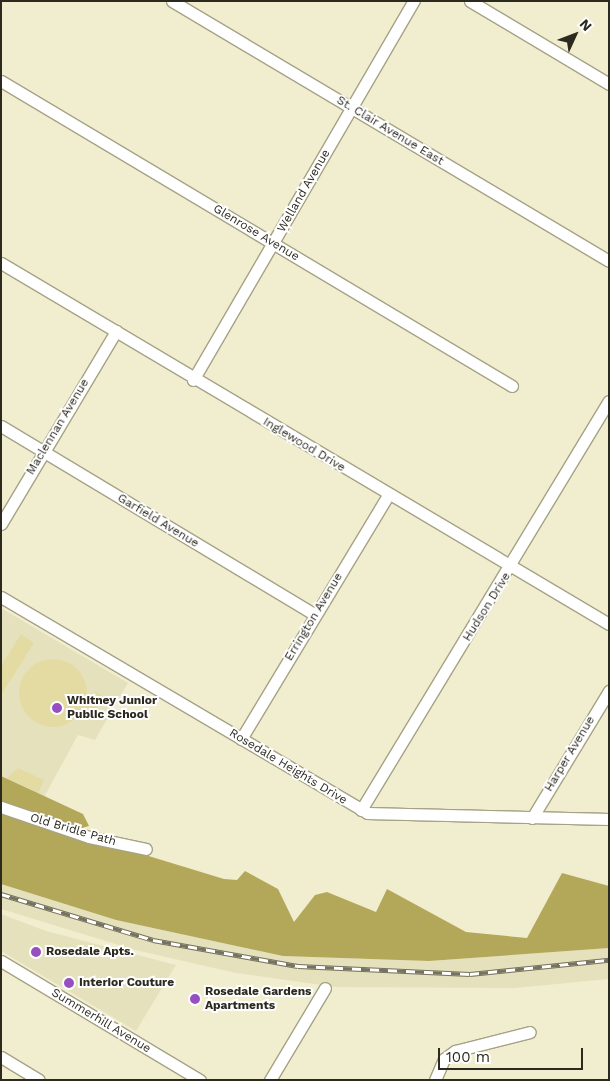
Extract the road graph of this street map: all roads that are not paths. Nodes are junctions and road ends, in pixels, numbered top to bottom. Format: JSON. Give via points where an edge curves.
{"nodes":[{"id":1,"x":172,"y":1,"type":"edge"},
{"id":2,"x":414,"y":1,"type":"edge"},
{"id":3,"x":470,"y":1,"type":"edge"},
{"id":4,"x":1,"y":81,"type":"edge"},
{"id":5,"x":609,"y":84,"type":"edge"},
{"id":6,"x":351,"y":108,"type":"junction"},
{"id":7,"x":273,"y":243,"type":"junction"},
{"id":8,"x":609,"y":261,"type":"edge"},
{"id":9,"x":1,"y":263,"type":"edge"},
{"id":10,"x":116,"y":331,"type":"junction"},
{"id":11,"x":193,"y":380,"type":"junction"},
{"id":12,"x":512,"y":386,"type":"dead end"},
{"id":13,"x":609,"y":401,"type":"edge"},
{"id":14,"x":1,"y":426,"type":"edge"},
{"id":15,"x":43,"y":452,"type":"junction"},
{"id":16,"x":388,"y":495,"type":"junction"},
{"id":17,"x":1,"y":524,"type":"edge"},
{"id":18,"x":512,"y":567,"type":"junction"},
{"id":19,"x":1,"y":597,"type":"edge"},
{"id":20,"x":315,"y":615,"type":"junction"},
{"id":21,"x":609,"y":624,"type":"edge"},
{"id":22,"x":609,"y":691,"type":"edge"},
{"id":23,"x":240,"y":738,"type":"junction"},
{"id":24,"x":1,"y":807,"type":"edge"},
{"id":25,"x":361,"y":810,"type":"junction"},
{"id":26,"x":532,"y":818,"type":"junction"},
{"id":27,"x":609,"y":819,"type":"edge"},
{"id":28,"x":146,"y":848,"type":"dead end"},
{"id":29,"x":1,"y":962,"type":"edge"},
{"id":30,"x":324,"y":988,"type":"dead end"},
{"id":31,"x":530,"y":1032,"type":"dead end"},
{"id":32,"x":1,"y":1057,"type":"edge"},
{"id":33,"x":39,"y":1080,"type":"edge"},
{"id":34,"x":200,"y":1080,"type":"edge"},
{"id":35,"x":270,"y":1080,"type":"edge"},
{"id":36,"x":435,"y":1080,"type":"edge"}],
"edges":[{"from":1,"to":6,"type":"street","name":"St. Clair Avenue East"},
{"from":2,"to":6,"type":"street","name":"Welland Avenue"},
{"from":3,"to":5,"type":"street"},
{"from":4,"to":7,"type":"street","name":"Glenrose Avenue"},
{"from":6,"to":7,"type":"street","name":"Welland Avenue"},
{"from":6,"to":8,"type":"street","name":"St. Clair Avenue East"},
{"from":7,"to":11,"type":"street","name":"Welland Avenue"},
{"from":7,"to":12,"type":"street","name":"Glenrose Avenue"},
{"from":9,"to":10,"type":"street","name":"Inglewood Drive"},
{"from":10,"to":11,"type":"street","name":"Inglewood Drive"},
{"from":10,"to":15,"type":"street","name":"Maclennan Avenue"},
{"from":11,"to":16,"type":"street","name":"Inglewood Drive"},
{"from":13,"to":18,"type":"street","name":"Hudson Drive"},
{"from":14,"to":15,"type":"street","name":"Garfield Avenue"},
{"from":15,"to":17,"type":"street","name":"Maclennan Avenue"},
{"from":15,"to":20,"type":"street","name":"Garfield Avenue"},
{"from":16,"to":18,"type":"street","name":"Inglewood Drive"},
{"from":16,"to":20,"type":"street","name":"Errington Avenue"},
{"from":18,"to":21,"type":"street","name":"Inglewood Drive"},
{"from":18,"to":25,"type":"street","name":"Hudson Drive"},
{"from":19,"to":23,"type":"street","name":"Rosedale Heights Drive"},
{"from":20,"to":23,"type":"street","name":"Errington Avenue"},
{"from":22,"to":26,"type":"street","name":"Harper Avenue"},
{"from":23,"to":25,"type":"street","name":"Rosedale Heights Drive"},
{"from":24,"to":28,"type":"street","name":"Old Bridle Path","via":[[89,837]]},
{"from":25,"to":26,"type":"street","name":"Rosedale Heights Drive","via":[[392,816]]},
{"from":26,"to":27,"type":"street","name":"Rosedale Heights Drive"},
{"from":29,"to":34,"type":"street","name":"Summerhill Avenue"},
{"from":30,"to":35,"type":"street"},
{"from":31,"to":36,"type":"street","via":[[455,1051],[444,1059]]},
{"from":32,"to":33,"type":"street"}]}
